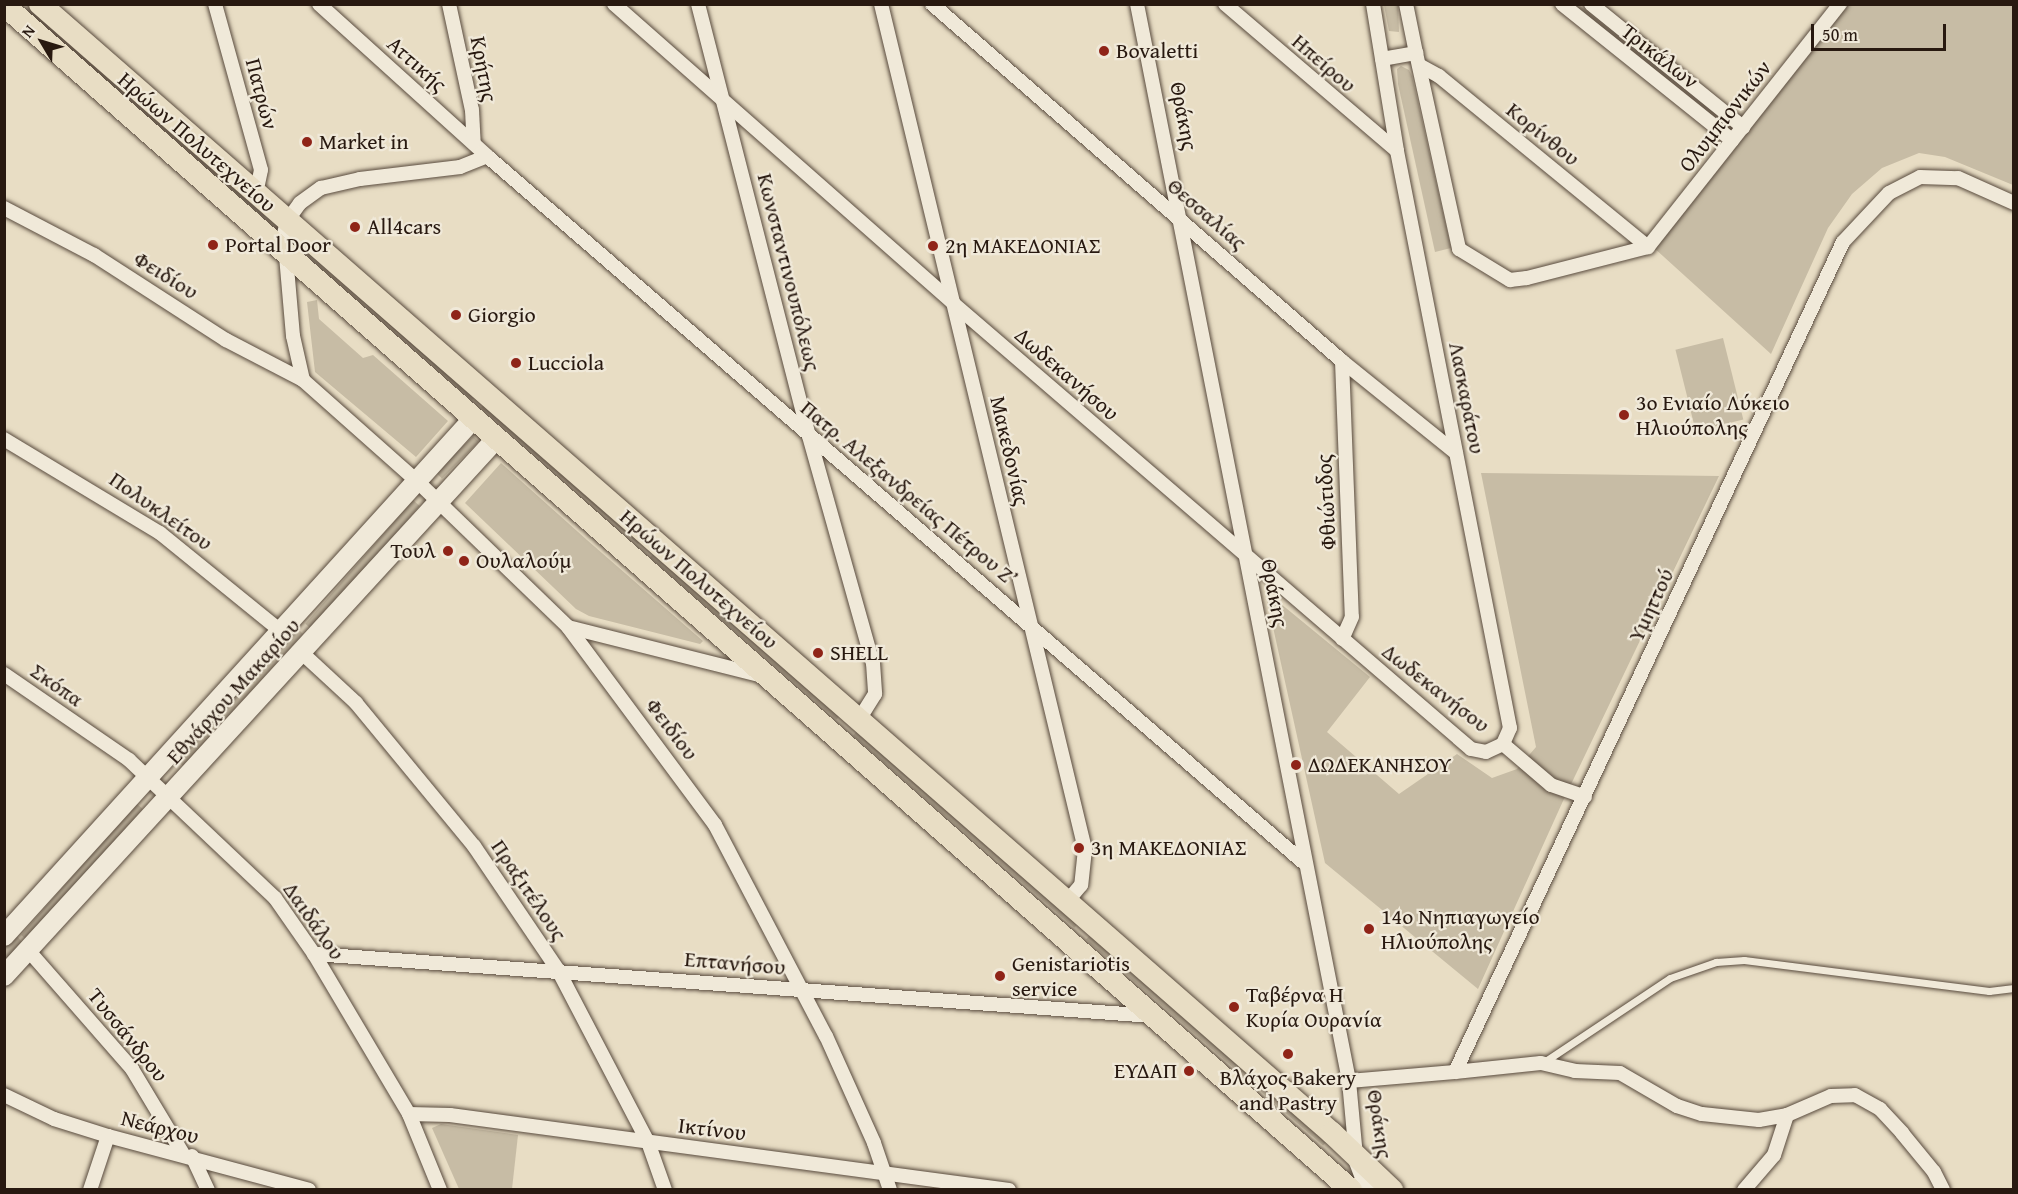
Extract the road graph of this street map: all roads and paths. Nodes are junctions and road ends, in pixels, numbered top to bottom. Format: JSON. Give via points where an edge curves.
{"nodes":[{"id":1,"x":40,"y":4,"type":"edge"},
{"id":2,"x":215,"y":4,"type":"edge"},
{"id":3,"x":319,"y":4,"type":"edge"},
{"id":4,"x":448,"y":4,"type":"edge"},
{"id":5,"x":614,"y":4,"type":"edge"},
{"id":6,"x":698,"y":4,"type":"edge"},
{"id":7,"x":881,"y":4,"type":"edge"},
{"id":8,"x":932,"y":4,"type":"edge"},
{"id":9,"x":1137,"y":4,"type":"edge"},
{"id":10,"x":1225,"y":4,"type":"edge"},
{"id":11,"x":1373,"y":4,"type":"edge"},
{"id":12,"x":1406,"y":4,"type":"edge"},
{"id":13,"x":1562,"y":4,"type":"edge"},
{"id":14,"x":1591,"y":4,"type":"edge"},
{"id":15,"x":4,"y":5,"type":"edge"},
{"id":16,"x":1838,"y":5,"type":"edge"},
{"id":17,"x":1382,"y":59,"type":"junction"},
{"id":18,"x":1418,"y":59,"type":"junction"},
{"id":19,"x":723,"y":99,"type":"junction"},
{"id":20,"x":1743,"y":127,"type":"junction"},
{"id":21,"x":1732,"y":140,"type":"junction"},
{"id":22,"x":474,"y":143,"type":"junction"},
{"id":23,"x":1397,"y":151,"type":"junction"},
{"id":24,"x":486,"y":156,"type":"junction"},
{"id":25,"x":256,"y":194,"type":"junction"},
{"id":26,"x":2013,"y":203,"type":"edge"},
{"id":27,"x":4,"y":208,"type":"edge"},
{"id":28,"x":1178,"y":215,"type":"junction"},
{"id":29,"x":287,"y":221,"type":"junction"},
{"id":30,"x":1645,"y":249,"type":"junction"},
{"id":31,"x":287,"y":252,"type":"junction"},
{"id":32,"x":954,"y":304,"type":"junction"},
{"id":33,"x":1342,"y":362,"type":"junction"},
{"id":34,"x":303,"y":380,"type":"junction"},
{"id":35,"x":474,"y":418,"type":"junction"},
{"id":36,"x":809,"y":436,"type":"junction"},
{"id":37,"x":4,"y":438,"type":"edge"},
{"id":38,"x":497,"y":438,"type":"junction"},
{"id":39,"x":1456,"y":453,"type":"junction"},
{"id":40,"x":418,"y":482,"type":"junction"},
{"id":41,"x":440,"y":502,"type":"junction"},
{"id":42,"x":1243,"y":554,"type":"junction"},
{"id":43,"x":1029,"y":623,"type":"junction"},
{"id":44,"x":568,"y":627,"type":"junction"},
{"id":45,"x":283,"y":633,"type":"junction"},
{"id":46,"x":1342,"y":639,"type":"junction"},
{"id":47,"x":301,"y":652,"type":"junction"},
{"id":48,"x":4,"y":674,"type":"edge"},
{"id":49,"x":765,"y":676,"type":"junction"},
{"id":50,"x":860,"y":720,"type":"junction"},
{"id":51,"x":86,"y":730,"type":"joint"},
{"id":52,"x":1503,"y":744,"type":"junction"},
{"id":53,"x":148,"y":777,"type":"junction"},
{"id":54,"x":170,"y":796,"type":"junction"},
{"id":55,"x":1585,"y":797,"type":"junction"},
{"id":56,"x":1304,"y":862,"type":"junction"},
{"id":57,"x":1066,"y":903,"type":"junction"},
{"id":58,"x":6,"y":931,"type":"edge"},
{"id":59,"x":28,"y":950,"type":"junction"},
{"id":60,"x":314,"y":954,"type":"junction"},
{"id":61,"x":558,"y":970,"type":"junction"},
{"id":62,"x":4,"y":976,"type":"edge"},
{"id":63,"x":2013,"y":988,"type":"edge"},
{"id":64,"x":802,"y":990,"type":"junction"},
{"id":65,"x":1154,"y":1016,"type":"junction"},
{"id":66,"x":1542,"y":1063,"type":"junction"},
{"id":67,"x":1455,"y":1072,"type":"junction"},
{"id":68,"x":1349,"y":1081,"type":"junction"},
{"id":69,"x":4,"y":1095,"type":"edge"},
{"id":70,"x":409,"y":1114,"type":"junction"},
{"id":71,"x":1787,"y":1115,"type":"junction"},
{"id":72,"x":108,"y":1136,"type":"junction"},
{"id":73,"x":648,"y":1142,"type":"junction"},
{"id":74,"x":188,"y":1155,"type":"junction"},
{"id":75,"x":1356,"y":1156,"type":"junction"},
{"id":76,"x":885,"y":1173,"type":"junction"},
{"id":77,"x":90,"y":1190,"type":"edge"},
{"id":78,"x":208,"y":1190,"type":"edge"},
{"id":79,"x":309,"y":1190,"type":"edge"},
{"id":80,"x":440,"y":1190,"type":"edge"},
{"id":81,"x":665,"y":1190,"type":"edge"},
{"id":82,"x":890,"y":1190,"type":"edge"},
{"id":83,"x":1009,"y":1190,"type":"edge"},
{"id":84,"x":1351,"y":1190,"type":"edge"},
{"id":85,"x":1371,"y":1190,"type":"edge"},
{"id":86,"x":1392,"y":1190,"type":"edge"},
{"id":87,"x":1744,"y":1190,"type":"edge"},
{"id":88,"x":1943,"y":1190,"type":"edge"}],
"edges":[{"from":1,"to":25,"type":"main road","name":"Ηρώων Πολυτεχνείου"},
{"from":2,"to":25,"type":"street","name":"Πατρών","via":[[261,170]]},
{"from":3,"to":22,"type":"street","name":"Αττικής"},
{"from":4,"to":22,"type":"street","name":"Κρήτης","via":[[471,110]]},
{"from":5,"to":19,"type":"street","name":"Δωδεκανήσου"},
{"from":6,"to":19,"type":"street","name":"Κωνσταντινουπόλεως"},
{"from":7,"to":32,"type":"street","name":"Μακεδονίας"},
{"from":8,"to":28,"type":"street","name":"Θεσσαλίας"},
{"from":9,"to":28,"type":"street","name":"Θράκης"},
{"from":10,"to":23,"type":"street","name":"Ηπείρου"},
{"from":11,"to":17,"type":"street","name":"Λασκαράτου"},
{"from":12,"to":18,"type":"street"},
{"from":13,"to":21,"type":"street","name":"Τρικάλων"},
{"from":14,"to":20,"type":"street","name":"Τρικάλων"},
{"from":15,"to":31,"type":"main road","name":"Ηρώων Πολυτεχνείου"},
{"from":16,"to":20,"type":"street","name":"Ολυμπιονικών"},
{"from":17,"to":18,"type":"street"},
{"from":17,"to":23,"type":"street","name":"Λασκαράτου"},
{"from":18,"to":30,"type":"street","name":"Κορίνθου"},
{"from":18,"to":30,"type":"street","via":[[1459,249],[1510,280]]},
{"from":19,"to":32,"type":"street","name":"Δωδεκανήσου"},
{"from":19,"to":36,"type":"street","name":"Κωνσταντινουπόλεως"},
{"from":20,"to":21,"type":"street","name":"Ολυμπιονικών"},
{"from":21,"to":30,"type":"street","name":"Ολυμπιονικών"},
{"from":22,"to":24,"type":"street","name":"Αττικής"},
{"from":23,"to":39,"type":"street","name":"Λασκαράτου"},
{"from":24,"to":29,"type":"street","via":[[465,166],[360,179],[321,188],[300,203]]},
{"from":24,"to":36,"type":"street","name":"Πατρ. Αλεξανδρείας Πέτρου Ζ’"},
{"from":25,"to":29,"type":"main road","name":"Ηρώων Πολυτεχνείου"},
{"from":26,"to":55,"type":"street","name":"Υμηττού","via":[[1958,178],[1920,177],[1889,193],[1843,242]]},
{"from":27,"to":34,"type":"street","name":"Φειδίου","via":[[94,255],[226,340]]},
{"from":28,"to":33,"type":"street","name":"Θεσσαλίας"},
{"from":28,"to":42,"type":"street","name":"Θράκης"},
{"from":29,"to":31,"type":"street"},
{"from":29,"to":50,"type":"main road","name":"Ηρώων Πολυτεχνείου"},
{"from":31,"to":34,"type":"street","via":[[292,336]]},
{"from":31,"to":35,"type":"main road","name":"Ηρώων Πολυτεχνείου"},
{"from":32,"to":42,"type":"street","name":"Δωδεκανήσου"},
{"from":32,"to":43,"type":"street","name":"Μακεδονίας"},
{"from":33,"to":39,"type":"street","name":"Θεσσαλίας"},
{"from":33,"to":46,"type":"street","name":"Φθιώτιδος","via":[[1352,617]]},
{"from":34,"to":40,"type":"street","name":"Φειδίου"},
{"from":35,"to":38,"type":"main road","name":"Ηρώων Πολυτεχνείου"},
{"from":35,"to":40,"type":"street","name":"Εθνάρχου Μακαρίου"},
{"from":36,"to":43,"type":"street","name":"Πατρ. Αλεξανδρείας Πέτρου Ζ’"},
{"from":36,"to":50,"type":"street","name":"Κωνσταντινουπόλεως","via":[[873,663],[875,694]]},
{"from":37,"to":45,"type":"street","name":"Πολυκλείτου","via":[[160,534]]},
{"from":38,"to":41,"type":"street","name":"Εθνάρχου Μακαρίου"},
{"from":38,"to":49,"type":"main road","name":"Ηρώων Πολυτεχνείου"},
{"from":39,"to":52,"type":"street","name":"Λασκαράτου","via":[[1510,728]]},
{"from":40,"to":41,"type":"street","name":"Φειδίου"},
{"from":40,"to":45,"type":"street","name":"Εθνάρχου Μακαρίου"},
{"from":41,"to":44,"type":"street","name":"Φειδίου"},
{"from":41,"to":47,"type":"street","name":"Εθνάρχου Μακαρίου"},
{"from":42,"to":46,"type":"street","name":"Δωδεκανήσου"},
{"from":42,"to":56,"type":"street","name":"Θράκης"},
{"from":43,"to":56,"type":"street","name":"Πατρ. Αλεξανδρείας Πέτρου Ζ’"},
{"from":43,"to":57,"type":"street","name":"Μακεδονίας","via":[[1085,849],[1081,885]]},
{"from":44,"to":49,"type":"street","name":"Ηρώων Πολυτεχνείου"},
{"from":44,"to":64,"type":"street","name":"Φειδίου","via":[[715,825]]},
{"from":45,"to":53,"type":"street","name":"Εθνάρχου Μακαρίου"},
{"from":46,"to":52,"type":"street","name":"Δωδεκανήσου","via":[[1471,749],[1486,752]]},
{"from":47,"to":54,"type":"street","name":"Εθνάρχου Μακαρίου"},
{"from":47,"to":61,"type":"street","name":"Πραξιτέλους","via":[[356,703],[425,782],[474,846]]},
{"from":48,"to":51,"type":"street","name":"Σκόπα"},
{"from":49,"to":65,"type":"main road","name":"Ηρώων Πολυτεχνείου"},
{"from":50,"to":57,"type":"main road","name":"Ηρώων Πολυτεχνείου"},
{"from":51,"to":53,"type":"street","name":"Δαιδάλου"},
{"from":52,"to":55,"type":"street","via":[[1551,785]]},
{"from":53,"to":54,"type":"street","name":"Δαιδάλου"},
{"from":53,"to":58,"type":"street","name":"Εθνάρχου Μακαρίου"},
{"from":54,"to":59,"type":"street","name":"Εθνάρχου Μακαρίου"},
{"from":54,"to":60,"type":"street","name":"Δαιδάλου","via":[[275,898]]},
{"from":55,"to":67,"type":"street","name":"Υμηττού"},
{"from":56,"to":68,"type":"street","name":"Θράκης"},
{"from":57,"to":75,"type":"main road","name":"Ηρώων Πολυτεχνείου"},
{"from":59,"to":62,"type":"street","name":"Εθνάρχου Μακαρίου"},
{"from":59,"to":74,"type":"street","name":"Τυσσάνδρου","via":[[132,1069]]},
{"from":60,"to":61,"type":"street","name":"Επτανήσου"},
{"from":60,"to":70,"type":"street","name":"Δαιδάλου"},
{"from":61,"to":64,"type":"street","name":"Επτανήσου"},
{"from":61,"to":73,"type":"street","name":"Πραξιτέλους"},
{"from":63,"to":66,"type":"lane","via":[[1989,991],[1744,960],[1716,962],[1670,978]]},
{"from":64,"to":65,"type":"street","name":"Επτανήσου"},
{"from":64,"to":76,"type":"street","name":"Φειδίου"},
{"from":65,"to":84,"type":"main road","name":"Ηρώων Πολυτεχνείου"},
{"from":66,"to":67,"type":"street"},
{"from":66,"to":71,"type":"street","via":[[1575,1071],[1620,1073],[1677,1106],[1702,1114],[1759,1120]]},
{"from":67,"to":68,"type":"street"},
{"from":68,"to":75,"type":"street","name":"Θράκης"},
{"from":69,"to":72,"type":"street","name":"Νεάρχου","via":[[54,1119]]},
{"from":70,"to":73,"type":"street","name":"Ικτίνου","via":[[450,1115]]},
{"from":70,"to":80,"type":"street","name":"Δαιδάλου"},
{"from":71,"to":87,"type":"street","via":[[1774,1155]]},
{"from":71,"to":88,"type":"street","via":[[1832,1096],[1855,1095],[1880,1109],[1934,1172]]},
{"from":72,"to":74,"type":"street","name":"Νεάρχου"},
{"from":72,"to":77,"type":"street"},
{"from":73,"to":76,"type":"street","name":"Ικτίνου"},
{"from":73,"to":81,"type":"street","name":"Πραξιτέλους"},
{"from":74,"to":78,"type":"street","name":"Τυσσάνδρου"},
{"from":74,"to":79,"type":"street","name":"Νεάρχου"},
{"from":75,"to":85,"type":"street","name":"Θράκης"},
{"from":75,"to":86,"type":"main road","name":"Ηρώων Πολυτεχνείου"},
{"from":76,"to":82,"type":"street","name":"Φειδίου"},
{"from":76,"to":83,"type":"street","name":"Ικτίνου"}]}
